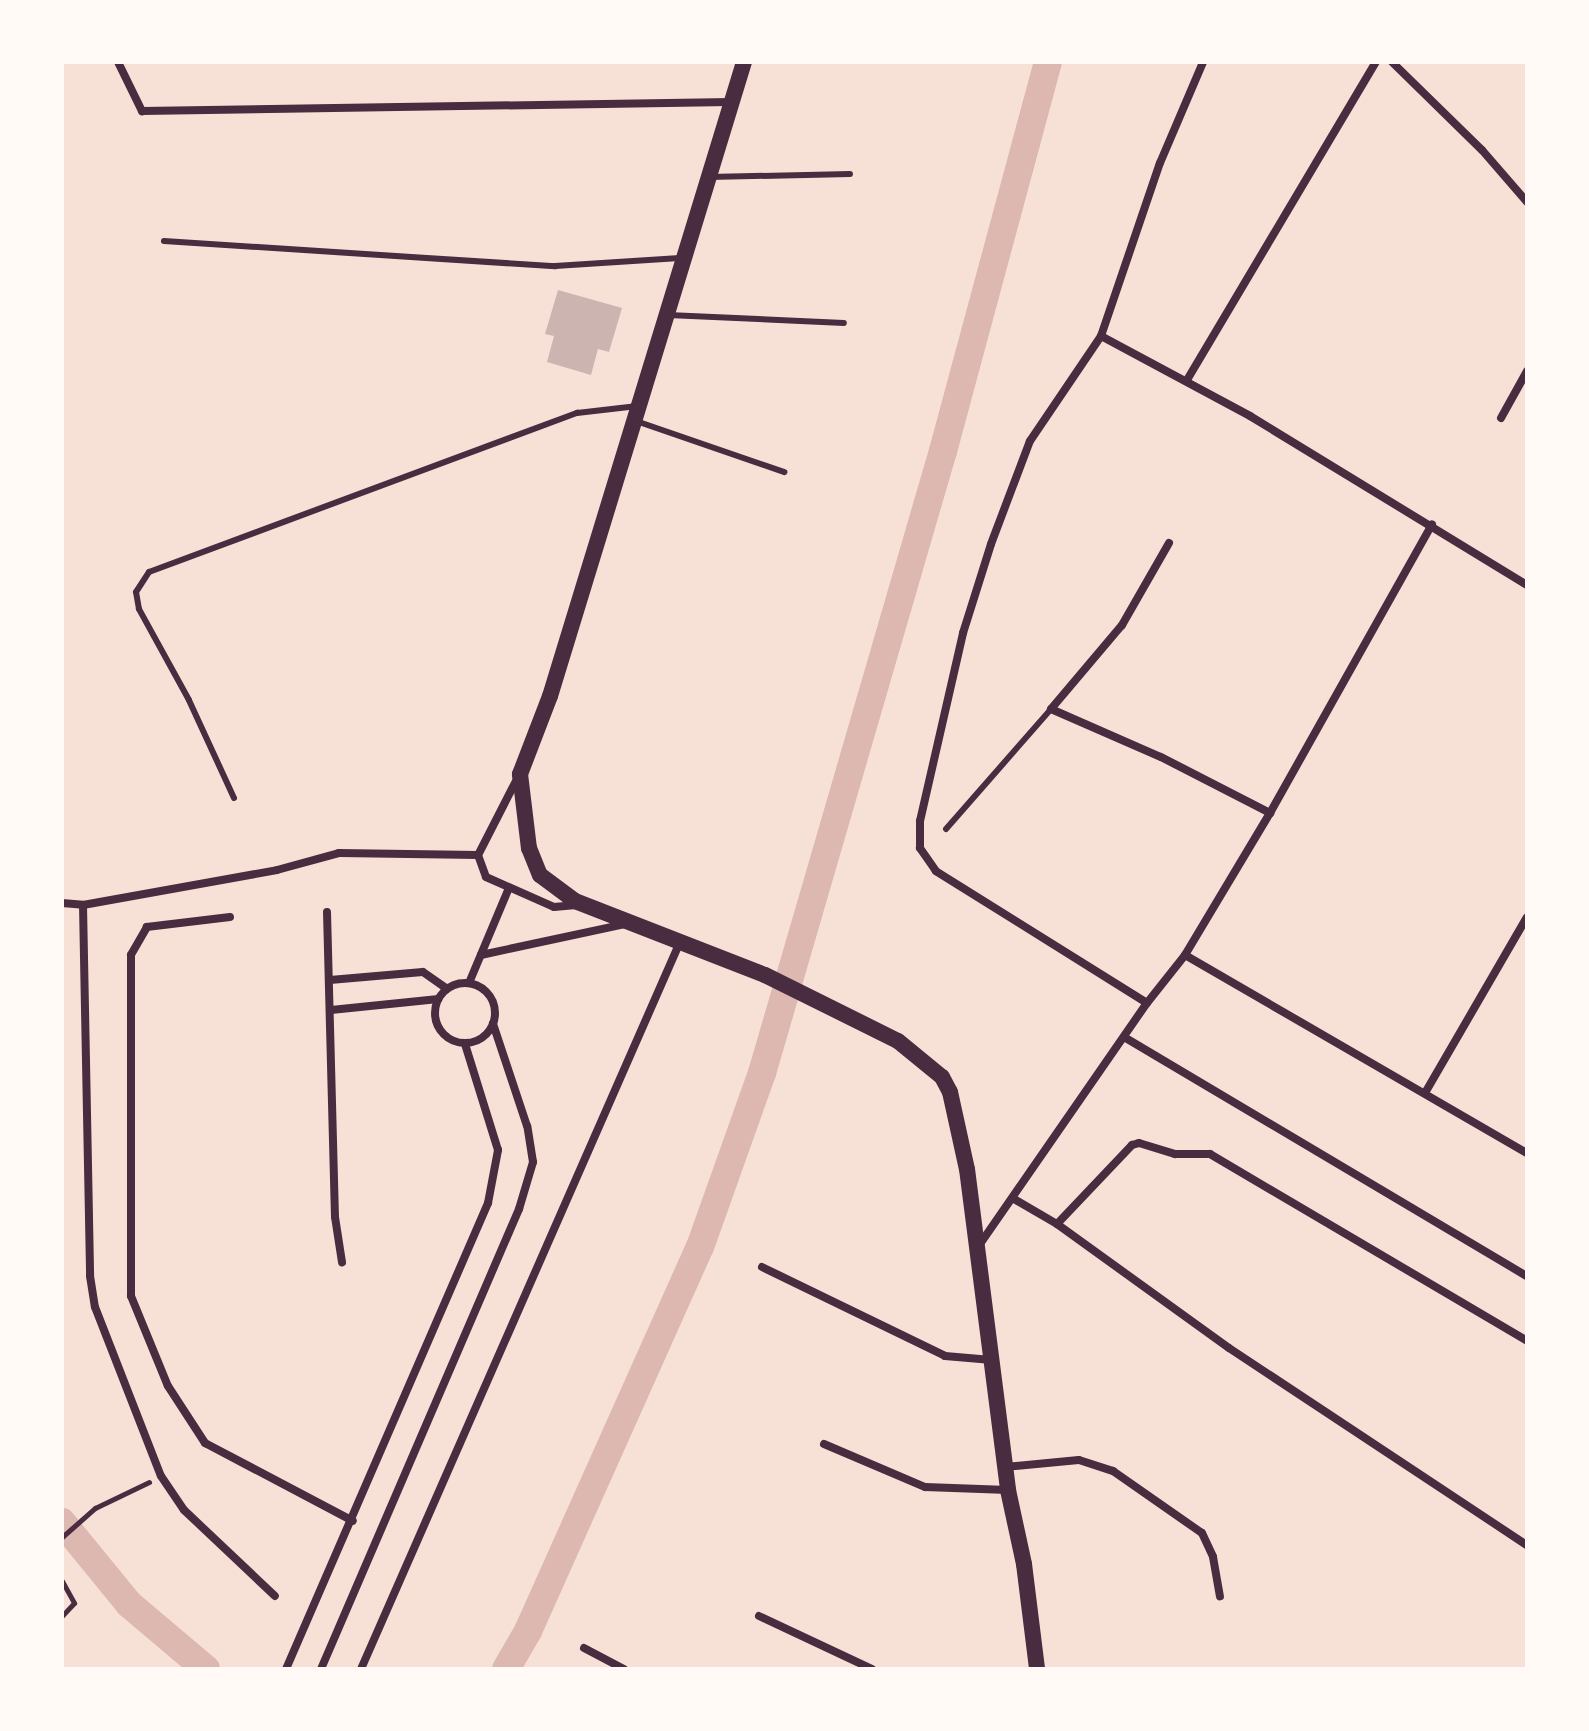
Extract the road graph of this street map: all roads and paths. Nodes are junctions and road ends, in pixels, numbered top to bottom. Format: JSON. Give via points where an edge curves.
{"nodes":[{"id":1,"x":118,"y":62,"type":"edge"},
{"id":2,"x":744,"y":62,"type":"edge"},
{"id":3,"x":1203,"y":62,"type":"edge"},
{"id":4,"x":1376,"y":62,"type":"edge"},
{"id":5,"x":1392,"y":62,"type":"edge"},
{"id":6,"x":732,"y":102,"type":"junction"},
{"id":7,"x":850,"y":174,"type":"dead end"},
{"id":8,"x":709,"y":177,"type":"junction"},
{"id":9,"x":1527,"y":202,"type":"edge"},
{"id":10,"x":164,"y":241,"type":"dead end"},
{"id":11,"x":684,"y":258,"type":"junction"},
{"id":12,"x":666,"y":315,"type":"junction"},
{"id":13,"x":844,"y":323,"type":"dead end"},
{"id":14,"x":1101,"y":336,"type":"junction"},
{"id":15,"x":1527,"y":371,"type":"edge"},
{"id":16,"x":1187,"y":380,"type":"junction"},
{"id":17,"x":636,"y":413,"type":"junction"},
{"id":18,"x":1501,"y":418,"type":"dead end"},
{"id":19,"x":784,"y":472,"type":"dead end"},
{"id":20,"x":1432,"y":524,"type":"junction"},
{"id":21,"x":1169,"y":543,"type":"dead end"},
{"id":22,"x":1527,"y":585,"type":"edge"},
{"id":23,"x":1051,"y":709,"type":"junction"},
{"id":24,"x":520,"y":774,"type":"junction"},
{"id":25,"x":234,"y":798,"type":"dead end"},
{"id":26,"x":1270,"y":813,"type":"junction"},
{"id":27,"x":946,"y":829,"type":"dead end"},
{"id":28,"x":478,"y":855,"type":"junction"},
{"id":29,"x":509,"y":888,"type":"junction"},
{"id":30,"x":62,"y":903,"type":"edge"},
{"id":31,"x":584,"y":904,"type":"junction"},
{"id":32,"x":83,"y":905,"type":"junction"},
{"id":33,"x":327,"y":912,"type":"dead end"},
{"id":34,"x":230,"y":917,"type":"dead end"},
{"id":35,"x":1527,"y":917,"type":"edge"},
{"id":36,"x":629,"y":923,"type":"junction"},
{"id":37,"x":680,"y":942,"type":"junction"},
{"id":38,"x":481,"y":955,"type":"junction"},
{"id":39,"x":1185,"y":955,"type":"junction"},
{"id":40,"x":330,"y":980,"type":"junction"},
{"id":41,"x":469,"y":983,"type":"junction"},
{"id":42,"x":447,"y":989,"type":"junction"},
{"id":43,"x":438,"y":999,"type":"junction"},
{"id":44,"x":1147,"y":1003,"type":"junction"},
{"id":45,"x":331,"y":1010,"type":"junction"},
{"id":46,"x":493,"y":1024,"type":"junction"},
{"id":47,"x":1124,"y":1037,"type":"junction"},
{"id":48,"x":465,"y":1044,"type":"junction"},
{"id":49,"x":1425,"y":1093,"type":"junction"},
{"id":50,"x":1527,"y":1153,"type":"edge"},
{"id":51,"x":1014,"y":1199,"type":"junction"},
{"id":52,"x":1057,"y":1224,"type":"junction"},
{"id":53,"x":980,"y":1244,"type":"junction"},
{"id":54,"x":342,"y":1262,"type":"dead end"},
{"id":55,"x":762,"y":1267,"type":"dead end"},
{"id":56,"x":1527,"y":1276,"type":"edge"},
{"id":57,"x":1527,"y":1341,"type":"edge"},
{"id":58,"x":993,"y":1360,"type":"junction"},
{"id":59,"x":824,"y":1444,"type":"dead end"},
{"id":60,"x":1005,"y":1467,"type":"junction"},
{"id":61,"x":161,"y":1476,"type":"junction"},
{"id":62,"x":1008,"y":1490,"type":"junction"},
{"id":63,"x":353,"y":1521,"type":"junction"},
{"id":64,"x":1527,"y":1529,"type":"edge"},
{"id":65,"x":62,"y":1537,"type":"edge"},
{"id":66,"x":1523,"y":1543,"type":"edge"},
{"id":67,"x":62,"y":1581,"type":"edge"},
{"id":68,"x":275,"y":1596,"type":"dead end"},
{"id":69,"x":1220,"y":1596,"type":"dead end"},
{"id":70,"x":62,"y":1616,"type":"edge"},
{"id":71,"x":759,"y":1616,"type":"dead end"},
{"id":72,"x":584,"y":1648,"type":"dead end"},
{"id":73,"x":286,"y":1669,"type":"edge"},
{"id":74,"x":321,"y":1669,"type":"edge"},
{"id":75,"x":361,"y":1669,"type":"edge"},
{"id":76,"x":624,"y":1669,"type":"edge"},
{"id":77,"x":872,"y":1669,"type":"edge"},
{"id":78,"x":1037,"y":1669,"type":"edge"}],
"edges":[{"from":1,"to":6,"type":"street","via":[[142,111]]},
{"from":2,"to":6,"type":"main road"},
{"from":3,"to":14,"type":"street","via":[[1160,163]]},
{"from":4,"to":16,"type":"street"},
{"from":5,"to":9,"type":"street"},
{"from":6,"to":8,"type":"main road"},
{"from":7,"to":8,"type":"lane"},
{"from":8,"to":11,"type":"main road"},
{"from":10,"to":11,"type":"lane","via":[[555,266]]},
{"from":11,"to":12,"type":"main road"},
{"from":12,"to":13,"type":"lane"},
{"from":12,"to":17,"type":"main road"},
{"from":14,"to":16,"type":"street"},
{"from":14,"to":44,"type":"street","via":[[1030,441],[991,544],[963,633],[920,821],[920,848],[936,871]]},
{"from":15,"to":18,"type":"street"},
{"from":16,"to":20,"type":"street"},
{"from":17,"to":19,"type":"lane"},
{"from":17,"to":24,"type":"main road","via":[[550,696]]},
{"from":17,"to":25,"type":"lane","via":[[577,413],[149,572],[136,592],[139,609]]},
{"from":20,"to":22,"type":"street"},
{"from":20,"to":26,"type":"street"},
{"from":21,"to":23,"type":"street","via":[[1122,625]]},
{"from":23,"to":26,"type":"street"},
{"from":23,"to":27,"type":"lane"},
{"from":24,"to":28,"type":"street"},
{"from":24,"to":31,"type":"main road","via":[[529,848],[540,875]]},
{"from":26,"to":39,"type":"street"},
{"from":28,"to":29,"type":"street","via":[[486,877]]},
{"from":28,"to":32,"type":"street","via":[[339,853],[277,870]]},
{"from":29,"to":31,"type":"street","via":[[554,907]]},
{"from":29,"to":38,"type":"street"},
{"from":30,"to":32,"type":"street"},
{"from":31,"to":36,"type":"main road"},
{"from":32,"to":61,"type":"street","via":[[90,1276],[95,1307]]},
{"from":33,"to":40,"type":"street"},
{"from":34,"to":63,"type":"street","via":[[147,927],[131,955],[131,1296],[168,1386],[205,1443]]},
{"from":35,"to":49,"type":"street"},
{"from":36,"to":37,"type":"main road"},
{"from":36,"to":38,"type":"street"},
{"from":37,"to":53,"type":"main road","via":[[765,975],[898,1041],[942,1077],[964,1153]]},
{"from":37,"to":75,"type":"street"},
{"from":38,"to":41,"type":"street"},
{"from":39,"to":44,"type":"street"},
{"from":39,"to":49,"type":"street"},
{"from":40,"to":42,"type":"street","via":[[423,972]]},
{"from":40,"to":45,"type":"street"},
{"from":41,"to":42,"type":"street"},
{"from":41,"to":46,"type":"street","via":[[491,998]]},
{"from":42,"to":43,"type":"street"},
{"from":43,"to":45,"type":"street"},
{"from":43,"to":48,"type":"street","via":[[438,1029]]},
{"from":44,"to":47,"type":"street"},
{"from":45,"to":54,"type":"street","via":[[335,1217]]},
{"from":46,"to":48,"type":"street","via":[[482,1039]]},
{"from":46,"to":74,"type":"street","via":[[527,1126],[533,1162],[519,1209]]},
{"from":47,"to":51,"type":"street"},
{"from":47,"to":56,"type":"street"},
{"from":48,"to":63,"type":"street","via":[[498,1150],[488,1203]]},
{"from":49,"to":50,"type":"street"},
{"from":51,"to":52,"type":"street"},
{"from":51,"to":53,"type":"street"},
{"from":52,"to":57,"type":"street","via":[[1132,1145],[1175,1154],[1210,1154]]},
{"from":52,"to":66,"type":"street","via":[[1229,1348]]},
{"from":53,"to":58,"type":"main road"},
{"from":55,"to":58,"type":"street","via":[[945,1356]]},
{"from":58,"to":60,"type":"main road"},
{"from":59,"to":62,"type":"street","via":[[925,1487]]},
{"from":60,"to":62,"type":"main road"},
{"from":60,"to":69,"type":"street","via":[[1079,1460],[1113,1471],[1202,1533]]},
{"from":61,"to":65,"type":"path","via":[[95,1508]]},
{"from":61,"to":68,"type":"street","via":[[184,1510]]},
{"from":62,"to":78,"type":"main road"},
{"from":63,"to":73,"type":"street"},
{"from":64,"to":66,"type":"street"},
{"from":67,"to":70,"type":"path","via":[[74,1603]]},
{"from":71,"to":77,"type":"street"},
{"from":72,"to":76,"type":"street"}]}
